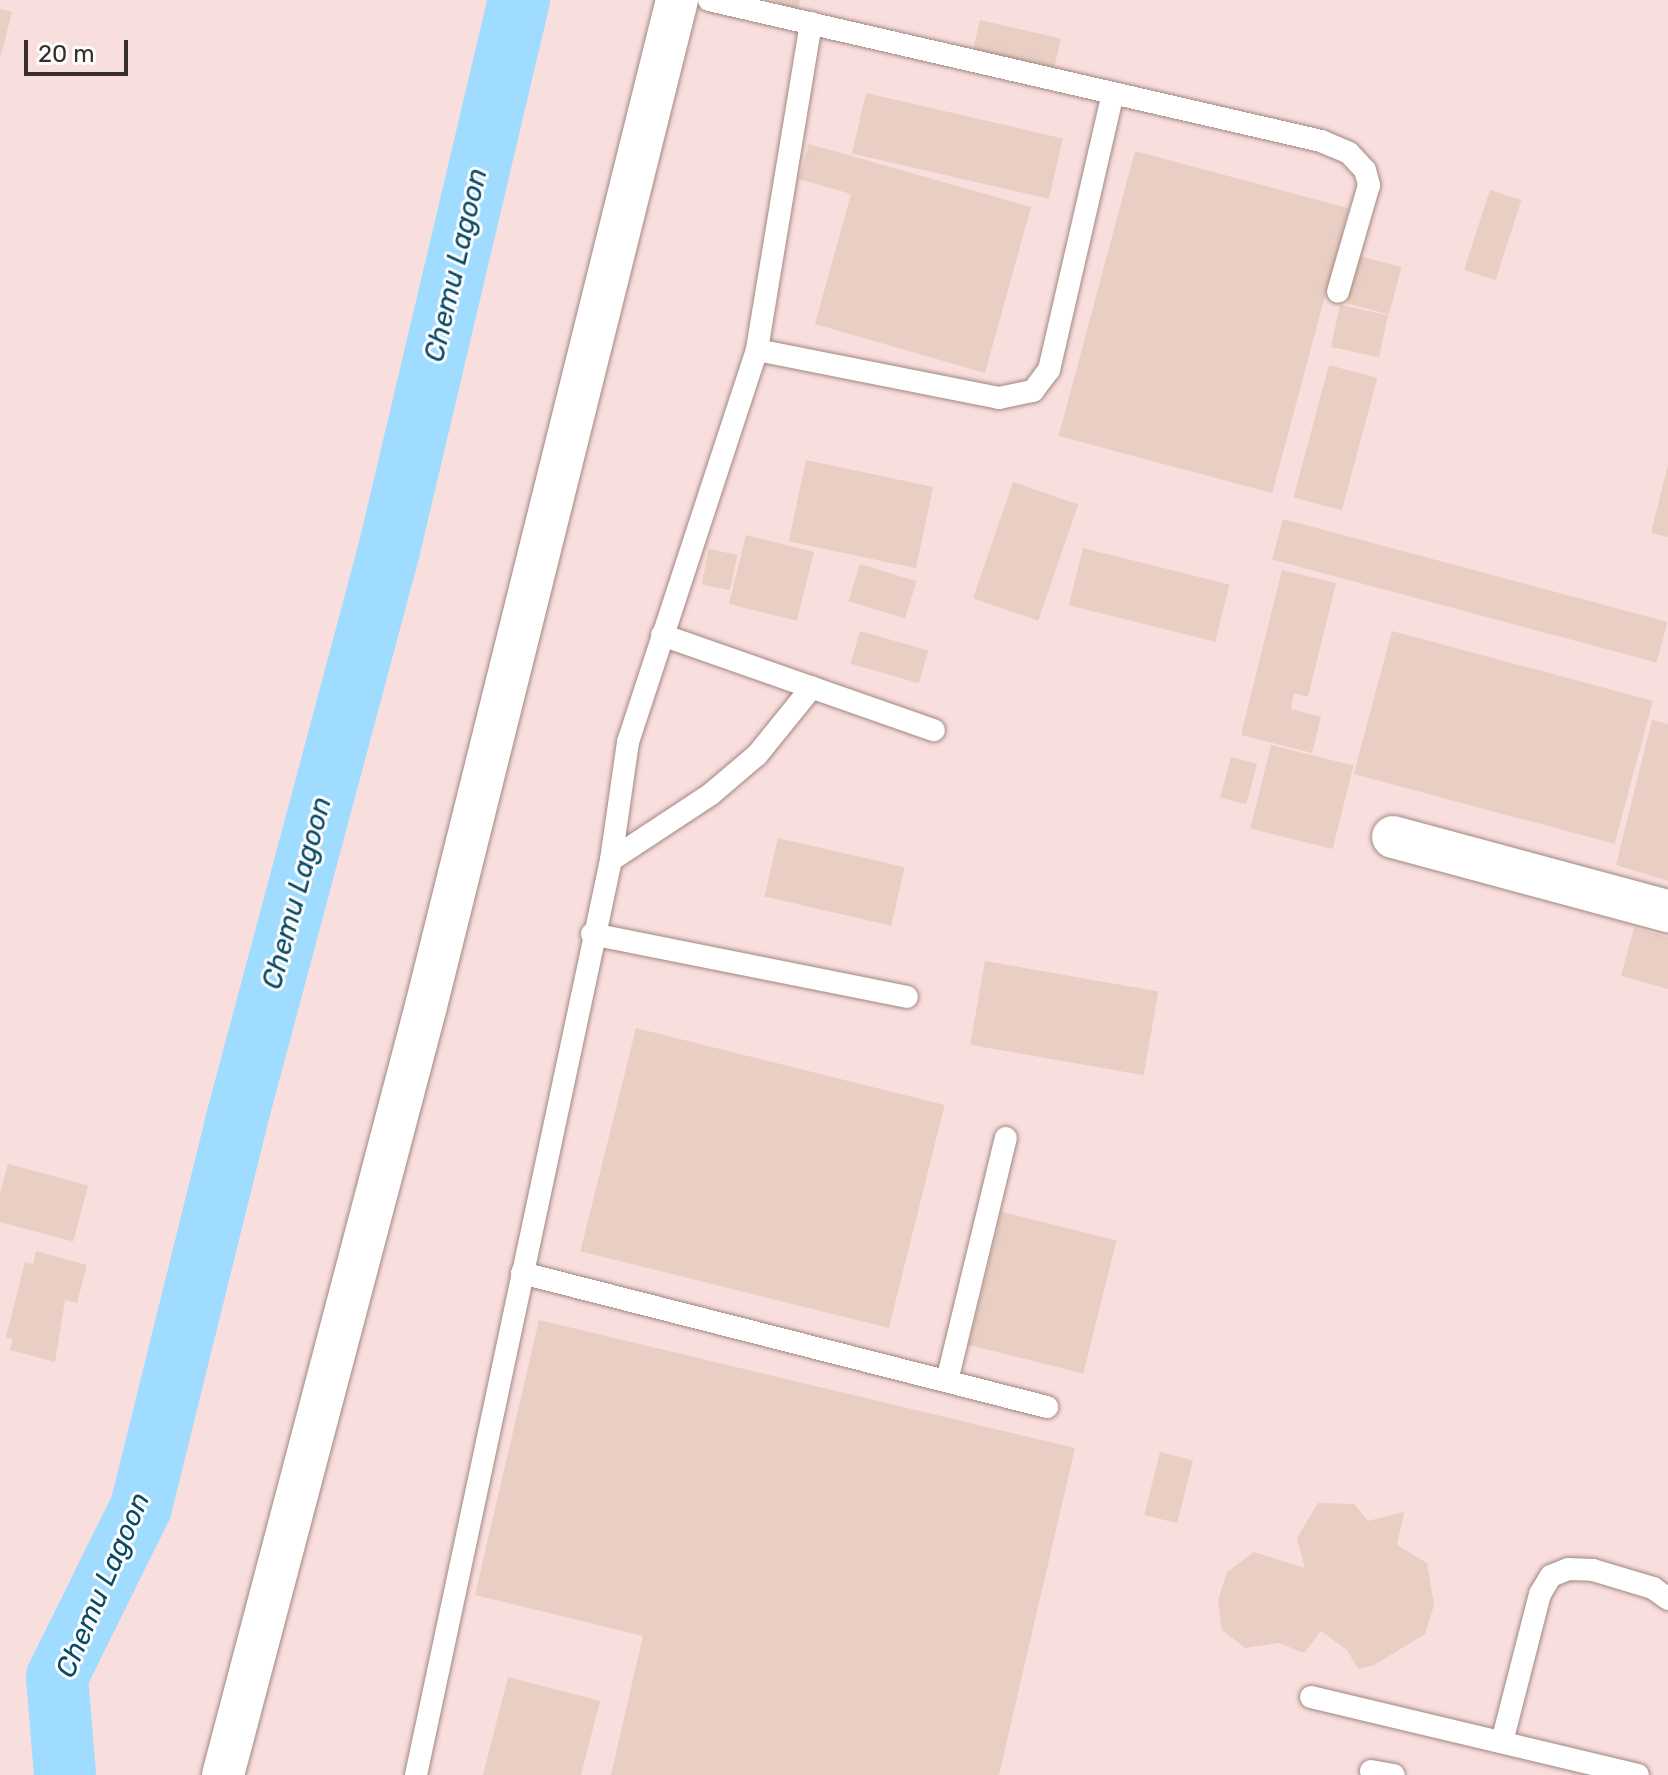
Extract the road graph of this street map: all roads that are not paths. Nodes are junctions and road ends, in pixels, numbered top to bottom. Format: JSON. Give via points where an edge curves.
{"nodes":[{"id":1,"x":677,"y":0,"type":"edge"},
{"id":2,"x":709,"y":0,"type":"edge"},
{"id":3,"x":811,"y":23,"type":"junction"},
{"id":4,"x":1113,"y":93,"type":"junction"},
{"id":5,"x":1338,"y":292,"type":"dead end"},
{"id":6,"x":757,"y":350,"type":"junction"},
{"id":7,"x":662,"y":635,"type":"junction"},
{"id":8,"x":812,"y":687,"type":"junction"},
{"id":9,"x":934,"y":730,"type":"dead end"},
{"id":10,"x":1393,"y":837,"type":"dead end"},
{"id":11,"x":611,"y":860,"type":"junction"},
{"id":12,"x":1668,"y":911,"type":"edge"},
{"id":13,"x":592,"y":934,"type":"junction"},
{"id":14,"x":907,"y":997,"type":"dead end"},
{"id":15,"x":1006,"y":1138,"type":"dead end"},
{"id":16,"x":522,"y":1273,"type":"junction"},
{"id":17,"x":947,"y":1381,"type":"junction"},
{"id":18,"x":1047,"y":1407,"type":"dead end"},
{"id":19,"x":1668,"y":1599,"type":"edge"},
{"id":20,"x":1311,"y":1697,"type":"dead end"},
{"id":21,"x":1502,"y":1742,"type":"junction"},
{"id":22,"x":1371,"y":1771,"type":"dead end"},
{"id":23,"x":223,"y":1775,"type":"edge"},
{"id":24,"x":416,"y":1775,"type":"edge"},
{"id":25,"x":1394,"y":1775,"type":"edge"},
{"id":26,"x":1638,"y":1775,"type":"edge"}],
"edges":[{"from":1,"to":23,"type":"street","via":[[426,1006]]},
{"from":2,"to":3,"type":"lane"},
{"from":3,"to":4,"type":"lane"},
{"from":3,"to":6,"type":"lane"},
{"from":4,"to":5,"type":"lane","via":[[1321,141],[1349,153],[1365,170],[1369,185]]},
{"from":4,"to":6,"type":"lane","via":[[1049,370],[1033,391],[999,398]]},
{"from":6,"to":7,"type":"lane"},
{"from":7,"to":8,"type":"lane"},
{"from":7,"to":11,"type":"lane","via":[[628,742]]},
{"from":8,"to":9,"type":"lane"},
{"from":8,"to":11,"type":"lane","via":[[757,755]]},
{"from":10,"to":12,"type":"street"},
{"from":11,"to":13,"type":"lane"},
{"from":13,"to":14,"type":"lane"},
{"from":13,"to":16,"type":"lane"},
{"from":15,"to":17,"type":"lane"},
{"from":16,"to":17,"type":"lane"},
{"from":16,"to":24,"type":"lane"},
{"from":17,"to":18,"type":"lane"},
{"from":19,"to":21,"type":"lane","via":[[1653,1588],[1593,1570],[1568,1569],[1551,1576],[1540,1594]]},
{"from":20,"to":21,"type":"lane"},
{"from":21,"to":26,"type":"lane"},
{"from":22,"to":25,"type":"lane"}]}
